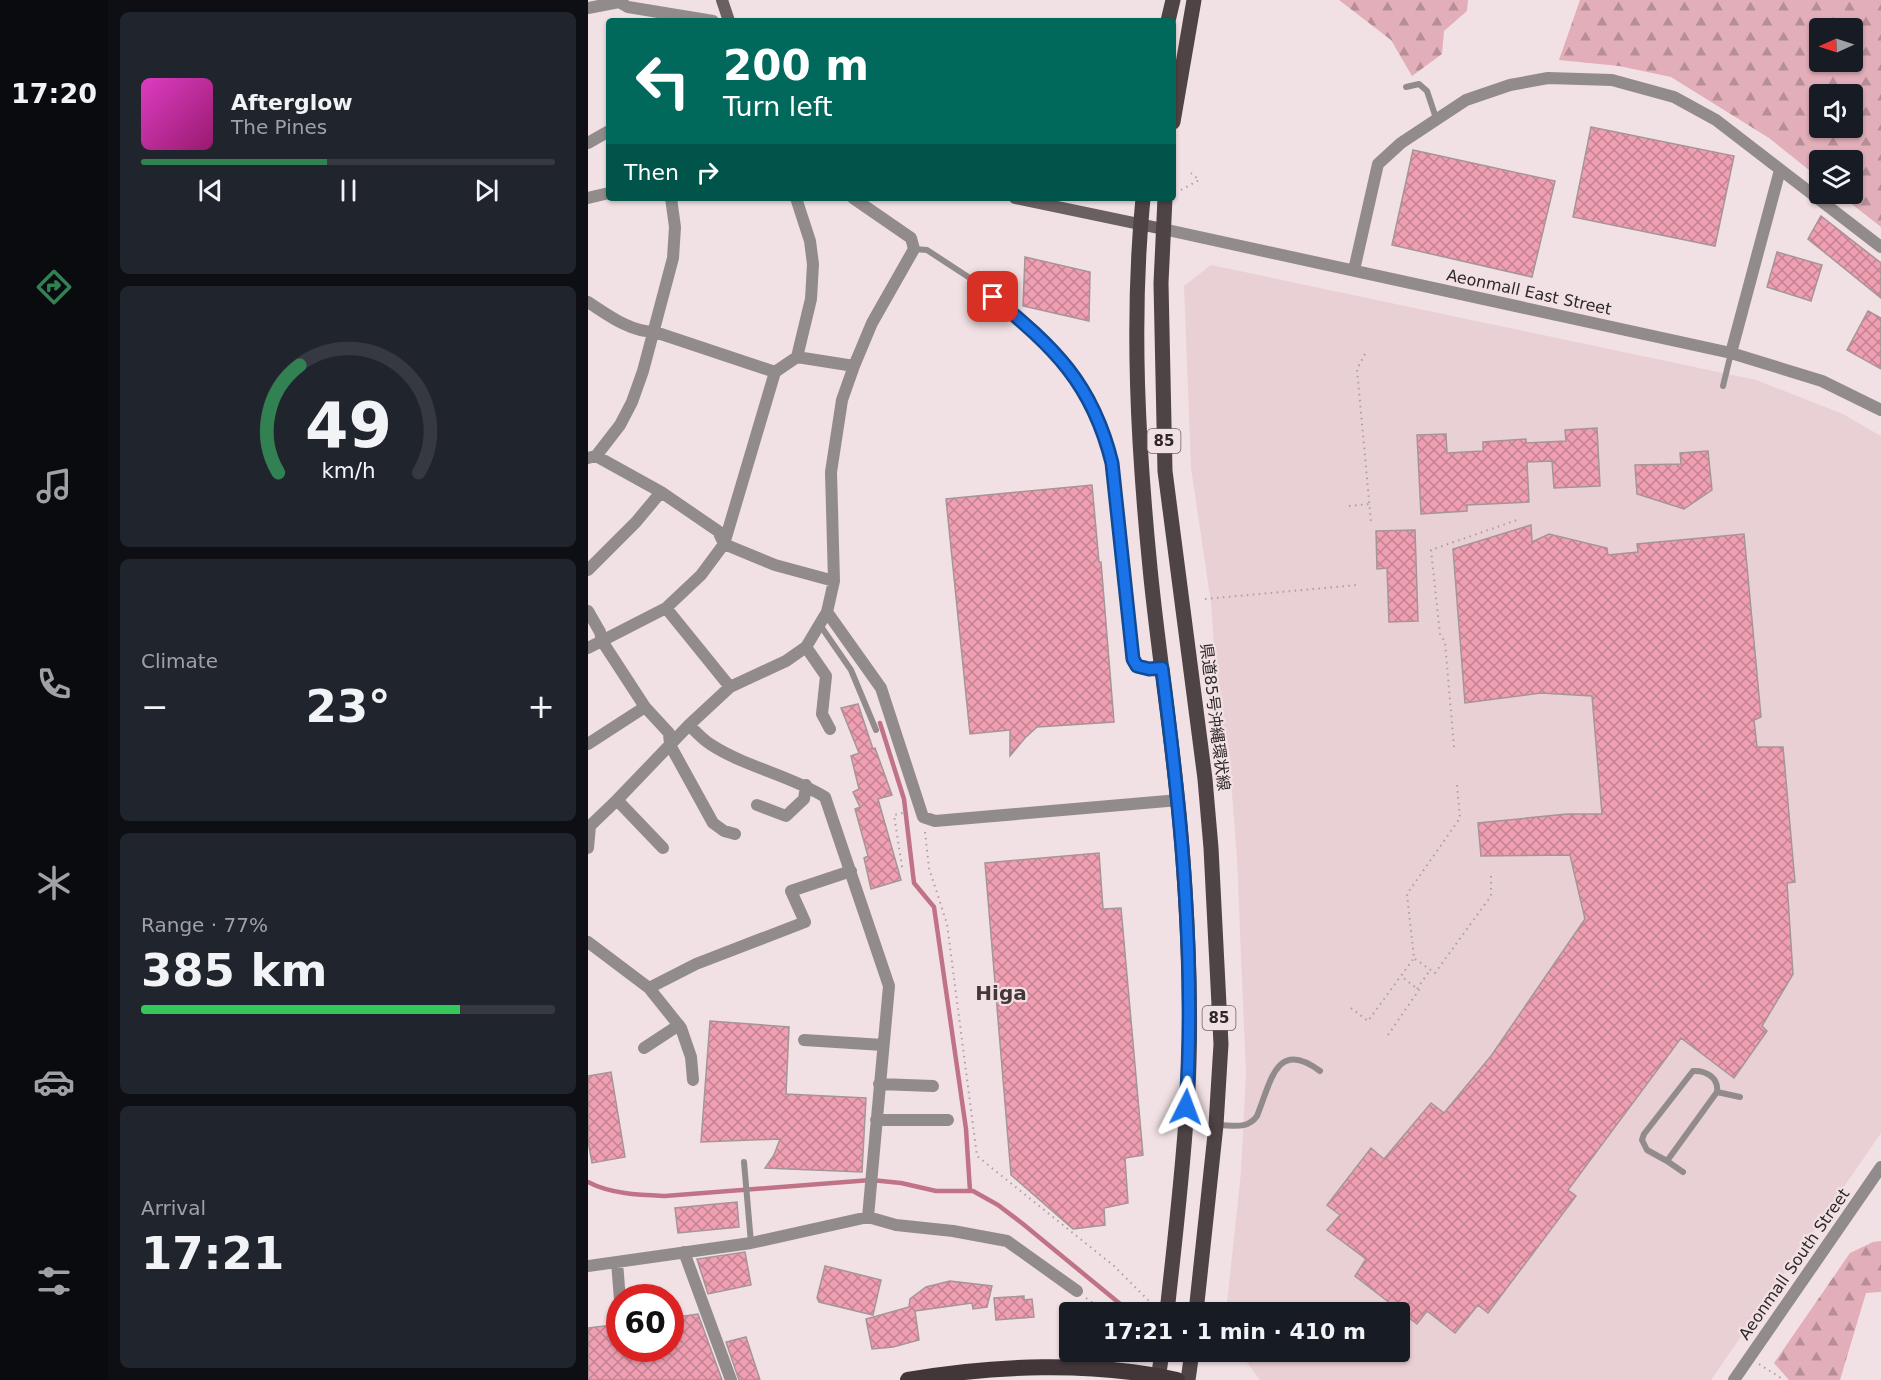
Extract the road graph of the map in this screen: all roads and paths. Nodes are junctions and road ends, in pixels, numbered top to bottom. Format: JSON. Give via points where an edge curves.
{"nodes":[{"id":1,"x":722,"y":0,"type":"edge"},
{"id":2,"x":1173,"y":0,"type":"edge"},
{"id":3,"x":1194,"y":0,"type":"edge"},
{"id":4,"x":619,"y":1,"type":"edge"},
{"id":5,"x":588,"y":8,"type":"edge"},
{"id":6,"x":695,"y":18,"type":"edge"},
{"id":7,"x":727,"y":18,"type":"edge"},
{"id":8,"x":1169,"y":18,"type":"edge"},
{"id":9,"x":1406,"y":87,"type":"dead end"},
{"id":10,"x":1176,"y":105,"type":"edge"},
{"id":11,"x":1436,"y":118,"type":"junction"},
{"id":12,"x":606,"y":133,"type":"edge"},
{"id":13,"x":588,"y":143,"type":"edge"},
{"id":14,"x":1780,"y":170,"type":"junction"},
{"id":15,"x":1191,"y":173,"type":"dead end"},
{"id":16,"x":1181,"y":189,"type":"dead end"},
{"id":17,"x":606,"y":193,"type":"edge"},
{"id":18,"x":588,"y":198,"type":"edge"},
{"id":19,"x":671,"y":201,"type":"edge"},
{"id":20,"x":797,"y":201,"type":"edge"},
{"id":21,"x":858,"y":201,"type":"edge"},
{"id":22,"x":1029,"y":201,"type":"edge"},
{"id":23,"x":1143,"y":201,"type":"edge"},
{"id":24,"x":1165,"y":201,"type":"edge"},
{"id":25,"x":1140,"y":224,"type":"junction"},
{"id":26,"x":1163,"y":229,"type":"junction"},
{"id":27,"x":1881,"y":247,"type":"edge"},
{"id":28,"x":914,"y":249,"type":"junction"},
{"id":29,"x":1354,"y":270,"type":"junction"},
{"id":30,"x":588,"y":302,"type":"edge"},
{"id":31,"x":655,"y":332,"type":"junction"},
{"id":32,"x":1731,"y":353,"type":"junction"},
{"id":33,"x":1365,"y":354,"type":"dead end"},
{"id":34,"x":797,"y":357,"type":"junction"},
{"id":35,"x":854,"y":366,"type":"junction"},
{"id":36,"x":775,"y":372,"type":"junction"},
{"id":37,"x":1723,"y":386,"type":"dead end"},
{"id":38,"x":1881,"y":410,"type":"edge"},
{"id":39,"x":592,"y":457,"type":"edge"},
{"id":40,"x":661,"y":492,"type":"junction"},
{"id":41,"x":1369,"y":504,"type":"junction"},
{"id":42,"x":1349,"y":506,"type":"dead end"},
{"id":43,"x":1517,"y":520,"type":"dead end"},
{"id":44,"x":1371,"y":522,"type":"dead end"},
{"id":45,"x":724,"y":544,"type":"junction"},
{"id":46,"x":588,"y":570,"type":"edge"},
{"id":47,"x":834,"y":581,"type":"junction"},
{"id":48,"x":1357,"y":585,"type":"dead end"},
{"id":49,"x":1205,"y":600,"type":"dead end"},
{"id":50,"x":666,"y":608,"type":"junction"},
{"id":51,"x":588,"y":611,"type":"edge"},
{"id":52,"x":827,"y":612,"type":"junction"},
{"id":53,"x":819,"y":625,"type":"junction"},
{"id":54,"x":602,"y":641,"type":"junction"},
{"id":55,"x":806,"y":647,"type":"junction"},
{"id":56,"x":588,"y":648,"type":"edge"},
{"id":57,"x":1162,"y":668,"type":"junction"},
{"id":58,"x":730,"y":687,"type":"junction"},
{"id":59,"x":645,"y":707,"type":"junction"},
{"id":60,"x":689,"y":725,"type":"junction"},
{"id":61,"x":830,"y":729,"type":"dead end"},
{"id":62,"x":876,"y":730,"type":"dead end"},
{"id":63,"x":588,"y":744,"type":"edge"},
{"id":64,"x":670,"y":745,"type":"junction"},
{"id":65,"x":1454,"y":747,"type":"dead end"},
{"id":66,"x":806,"y":785,"type":"junction"},
{"id":67,"x":1457,"y":785,"type":"dead end"},
{"id":68,"x":617,"y":800,"type":"junction"},
{"id":69,"x":1179,"y":800,"type":"junction"},
{"id":70,"x":757,"y":805,"type":"dead end"},
{"id":71,"x":919,"y":814,"type":"junction"},
{"id":72,"x":589,"y":825,"type":"edge"},
{"id":73,"x":735,"y":834,"type":"dead end"},
{"id":74,"x":588,"y":848,"type":"edge"},
{"id":75,"x":663,"y":848,"type":"dead end"},
{"id":76,"x":902,"y":867,"type":"dead end"},
{"id":77,"x":851,"y":871,"type":"junction"},
{"id":78,"x":1491,"y":875,"type":"dead end"},
{"id":79,"x":588,"y":942,"type":"edge"},
{"id":80,"x":1414,"y":958,"type":"junction"},
{"id":81,"x":1430,"y":970,"type":"junction"},
{"id":82,"x":1401,"y":976,"type":"junction"},
{"id":83,"x":649,"y":988,"type":"junction"},
{"id":84,"x":1417,"y":988,"type":"junction"},
{"id":85,"x":1351,"y":1008,"type":"dead end"},
{"id":86,"x":679,"y":1025,"type":"junction"},
{"id":87,"x":1388,"y":1035,"type":"dead end"},
{"id":88,"x":804,"y":1040,"type":"dead end"},
{"id":89,"x":883,"y":1045,"type":"junction"},
{"id":90,"x":644,"y":1048,"type":"dead end"},
{"id":91,"x":1320,"y":1071,"type":"dead end"},
{"id":92,"x":693,"y":1080,"type":"dead end"},
{"id":93,"x":879,"y":1084,"type":"junction"},
{"id":94,"x":933,"y":1086,"type":"dead end"},
{"id":95,"x":1717,"y":1092,"type":"junction"},
{"id":96,"x":1740,"y":1096,"type":"dead end"},
{"id":97,"x":876,"y":1120,"type":"junction"},
{"id":98,"x":948,"y":1120,"type":"dead end"},
{"id":99,"x":1216,"y":1125,"type":"junction"},
{"id":100,"x":1667,"y":1161,"type":"junction"},
{"id":101,"x":744,"y":1162,"type":"dead end"},
{"id":102,"x":1881,"y":1167,"type":"edge"},
{"id":103,"x":1683,"y":1173,"type":"dead end"},
{"id":104,"x":868,"y":1217,"type":"junction"},
{"id":105,"x":751,"y":1243,"type":"junction"},
{"id":106,"x":684,"y":1252,"type":"junction"},
{"id":107,"x":617,"y":1262,"type":"junction"},
{"id":108,"x":588,"y":1266,"type":"edge"},
{"id":109,"x":619,"y":1284,"type":"edge"},
{"id":110,"x":1077,"y":1291,"type":"dead end"},
{"id":111,"x":1150,"y":1302,"type":"edge"},
{"id":112,"x":1168,"y":1302,"type":"edge"},
{"id":113,"x":1197,"y":1302,"type":"edge"},
{"id":114,"x":1749,"y":1358,"type":"junction"},
{"id":115,"x":1161,"y":1362,"type":"edge"},
{"id":116,"x":1191,"y":1362,"type":"edge"},
{"id":117,"x":1159,"y":1378,"type":"edge"},
{"id":118,"x":731,"y":1380,"type":"edge"},
{"id":119,"x":908,"y":1380,"type":"edge"},
{"id":120,"x":1178,"y":1380,"type":"edge"},
{"id":121,"x":1188,"y":1380,"type":"edge"},
{"id":122,"x":1734,"y":1380,"type":"edge"},
{"id":123,"x":1784,"y":1380,"type":"edge"}],
"edges":[{"from":1,"to":7,"type":"main road"},
{"from":2,"to":8,"type":"main road"},
{"from":3,"to":10,"type":"main road"},
{"from":4,"to":5,"type":"street"},
{"from":4,"to":6,"type":"street","via":[[628,7]]},
{"from":9,"to":11,"type":"lane","via":[[1419,84],[1427,91]]},
{"from":11,"to":14,"type":"street","via":[[1466,100],[1510,85],[1548,78],[1612,80],[1674,97],[1716,120]]},
{"from":11,"to":29,"type":"street","via":[[1378,165]]},
{"from":12,"to":13,"type":"street"},
{"from":14,"to":27,"type":"street"},
{"from":14,"to":32,"type":"street"},
{"from":15,"to":16,"type":"path","via":[[1199,180]]},
{"from":17,"to":18,"type":"street"},
{"from":19,"to":31,"type":"street","via":[[675,227],[672,258]]},
{"from":20,"to":34,"type":"street","via":[[813,264],[811,299]]},
{"from":21,"to":28,"type":"street","via":[[911,238]]},
{"from":22,"to":25,"type":"main road"},
{"from":23,"to":25,"type":"main road","number":"85"},
{"from":24,"to":26,"type":"main road","name":"県道85号沖縄環状線","number":"85"},
{"from":25,"to":26,"type":"main road"},
{"from":25,"to":57,"type":"main road","number":"85","via":[[1138,399],[1150,570]]},
{"from":26,"to":29,"type":"street","name":"Aeonmall East Street"},
{"from":26,"to":99,"type":"main road","name":"県道85号沖縄環状線","number":"85","via":[[1165,471],[1211,848],[1221,1044]]},
{"from":28,"to":35,"type":"street","via":[[882,304]]},
{"from":28,"to":57,"type":"lane","via":[[927,250],[979,284],[1051,348],[1080,383],[1106,439],[1112,463],[1133,659],[1137,666]]},
{"from":29,"to":32,"type":"street","name":"Aeonmall East Street"},
{"from":30,"to":31,"type":"street","via":[[617,321]]},
{"from":31,"to":36,"type":"street"},
{"from":31,"to":39,"type":"street","via":[[632,402],[620,425]]},
{"from":32,"to":37,"type":"lane"},
{"from":32,"to":38,"type":"street","name":"Aeonmall East Street","via":[[1822,381]]},
{"from":33,"to":41,"type":"path","via":[[1357,369]]},
{"from":34,"to":35,"type":"street"},
{"from":34,"to":36,"type":"street"},
{"from":35,"to":47,"type":"street","via":[[842,400],[831,472]]},
{"from":36,"to":45,"type":"street"},
{"from":39,"to":40,"type":"street"},
{"from":40,"to":45,"type":"street","via":[[718,531]]},
{"from":40,"to":46,"type":"street"},
{"from":41,"to":42,"type":"path"},
{"from":41,"to":44,"type":"path"},
{"from":43,"to":65,"type":"path","via":[[1431,550],[1440,634],[1445,642]]},
{"from":45,"to":47,"type":"street","via":[[775,565]]},
{"from":45,"to":50,"type":"street","via":[[701,575]]},
{"from":47,"to":52,"type":"street"},
{"from":48,"to":49,"type":"path"},
{"from":50,"to":54,"type":"street"},
{"from":50,"to":58,"type":"street"},
{"from":51,"to":54,"type":"street"},
{"from":52,"to":53,"type":"street"},
{"from":52,"to":71,"type":"street","via":[[880,688]]},
{"from":53,"to":55,"type":"street"},
{"from":53,"to":62,"type":"lane","via":[[851,670]]},
{"from":54,"to":56,"type":"street"},
{"from":54,"to":59,"type":"street"},
{"from":55,"to":58,"type":"street","via":[[786,661]]},
{"from":55,"to":61,"type":"street","via":[[826,676],[822,714]]},
{"from":57,"to":69,"type":"main road","number":"85"},
{"from":58,"to":60,"type":"street"},
{"from":59,"to":63,"type":"street"},
{"from":59,"to":64,"type":"street","via":[[669,733]]},
{"from":60,"to":64,"type":"street"},
{"from":60,"to":66,"type":"street","via":[[726,753]]},
{"from":64,"to":68,"type":"street"},
{"from":64,"to":73,"type":"street","via":[[713,823]]},
{"from":66,"to":70,"type":"street","via":[[804,799],[786,816]]},
{"from":66,"to":77,"type":"street","via":[[825,797]]},
{"from":67,"to":80,"type":"path","via":[[1460,819],[1407,894]]},
{"from":68,"to":72,"type":"street"},
{"from":68,"to":75,"type":"street"},
{"from":69,"to":71,"type":"street","via":[[935,821]]},
{"from":69,"to":112,"type":"main road","number":"85","via":[[1188,952],[1188,1086]]},
{"from":71,"to":76,"type":"path","via":[[894,815]]},
{"from":71,"to":111,"type":"path","via":[[947,924],[977,1156],[1114,1266]]},
{"from":72,"to":74,"type":"street"},
{"from":77,"to":83,"type":"street","via":[[792,891],[805,922],[696,964]]},
{"from":77,"to":89,"type":"street","via":[[889,986]]},
{"from":78,"to":81,"type":"path","via":[[1491,896],[1435,973]]},
{"from":79,"to":83,"type":"street"},
{"from":80,"to":81,"type":"path"},
{"from":80,"to":82,"type":"path"},
{"from":81,"to":84,"type":"path"},
{"from":82,"to":84,"type":"path"},
{"from":82,"to":85,"type":"path","via":[[1368,1020]]},
{"from":83,"to":86,"type":"street"},
{"from":84,"to":87,"type":"path"},
{"from":86,"to":90,"type":"street"},
{"from":86,"to":92,"type":"street","via":[[691,1057]]},
{"from":88,"to":89,"type":"street"},
{"from":89,"to":93,"type":"street"},
{"from":91,"to":99,"type":"lane","via":[[1303,1060],[1287,1059],[1276,1069],[1252,1122],[1246,1126]]},
{"from":93,"to":94,"type":"street"},
{"from":93,"to":97,"type":"street"},
{"from":95,"to":96,"type":"lane"},
{"from":95,"to":100,"type":"lane"},
{"from":95,"to":100,"type":"lane","via":[[1715,1080],[1705,1072],[1693,1071],[1644,1134],[1642,1140],[1647,1150]]},
{"from":97,"to":98,"type":"street"},
{"from":97,"to":104,"type":"street"},
{"from":99,"to":113,"type":"main road","name":"県道85号沖縄環状線","number":"85"},
{"from":100,"to":103,"type":"lane"},
{"from":101,"to":105,"type":"lane"},
{"from":102,"to":114,"type":"street","name":"Aeonmall South Street"},
{"from":104,"to":105,"type":"street"},
{"from":104,"to":110,"type":"street","via":[[896,1225],[1007,1241]]},
{"from":105,"to":106,"type":"street"},
{"from":106,"to":107,"type":"street"},
{"from":106,"to":118,"type":"street"},
{"from":107,"to":108,"type":"street"},
{"from":107,"to":109,"type":"street"},
{"from":114,"to":122,"type":"street","name":"Aeonmall South Street"},
{"from":114,"to":123,"type":"path"},
{"from":115,"to":117,"type":"main road"},
{"from":116,"to":121,"type":"main road"},
{"from":117,"to":119,"type":"highway","via":[[1107,1370],[1041,1367]]},
{"from":117,"to":120,"type":"highway"}]}
